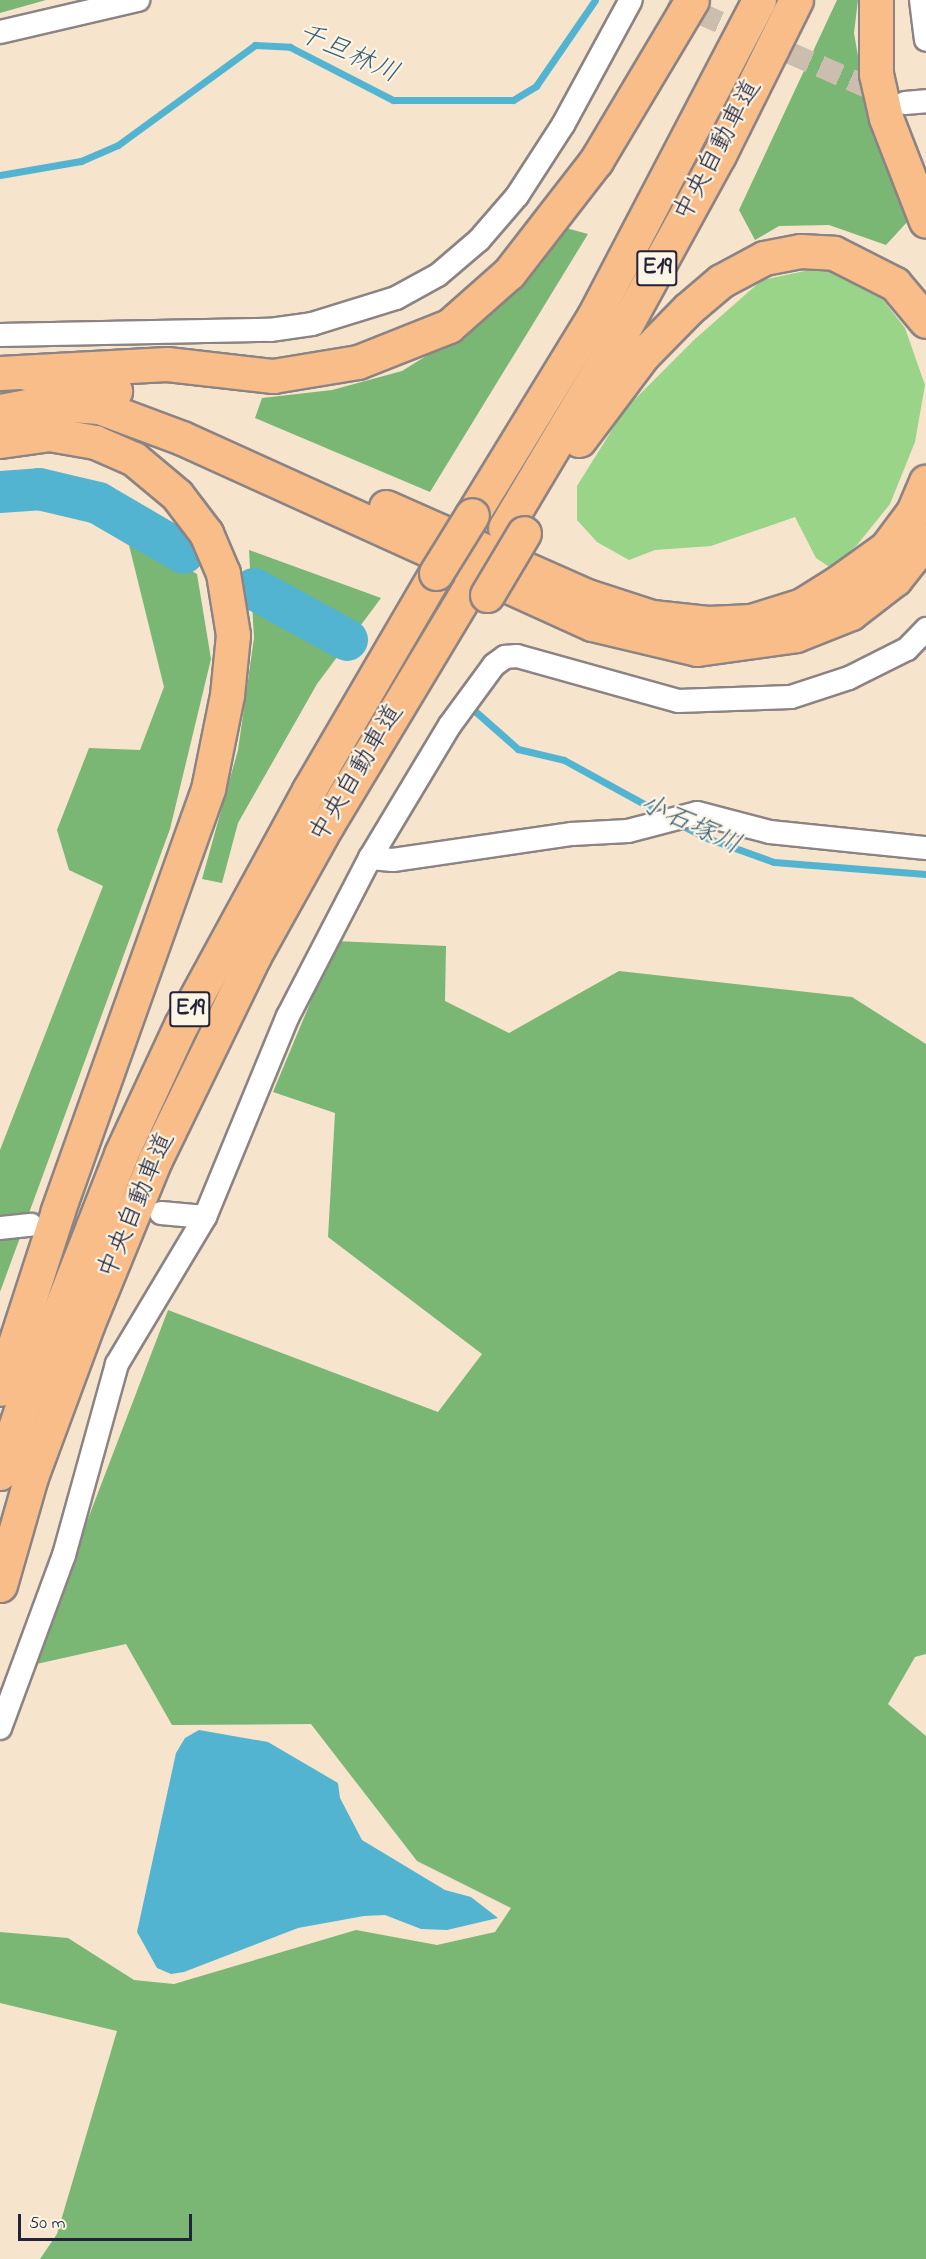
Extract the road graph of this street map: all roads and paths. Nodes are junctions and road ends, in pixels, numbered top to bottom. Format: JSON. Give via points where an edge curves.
{"nodes":[{"id":1,"x":138,"y":0,"type":"edge"},
{"id":2,"x":631,"y":0,"type":"edge"},
{"id":3,"x":692,"y":0,"type":"edge"},
{"id":4,"x":759,"y":0,"type":"edge"},
{"id":5,"x":796,"y":0,"type":"edge"},
{"id":6,"x":876,"y":0,"type":"edge"},
{"id":7,"x":921,"y":0,"type":"edge"},
{"id":8,"x":0,"y":32,"type":"edge"},
{"id":9,"x":926,"y":40,"type":"edge"},
{"id":10,"x":926,"y":221,"type":"edge"},
{"id":11,"x":926,"y":321,"type":"edge"},
{"id":12,"x":0,"y":335,"type":"edge"},
{"id":13,"x":13,"y":373,"type":"edge"},
{"id":14,"x":0,"y":411,"type":"edge"},
{"id":15,"x":0,"y":441,"type":"edge"},
{"id":16,"x":926,"y":482,"type":"edge"},
{"id":17,"x":514,"y":530,"type":"junction"},
{"id":18,"x":926,"y":540,"type":"edge"},
{"id":19,"x":926,"y":629,"type":"edge"},
{"id":20,"x":926,"y":848,"type":"edge"},
{"id":21,"x":370,"y":858,"type":"junction"},
{"id":22,"x":161,"y":1213,"type":"dead end"},
{"id":23,"x":205,"y":1217,"type":"junction"},
{"id":24,"x":30,"y":1225,"type":"dead end"},
{"id":25,"x":0,"y":1228,"type":"edge"},
{"id":26,"x":0,"y":1389,"type":"edge"},
{"id":27,"x":0,"y":1473,"type":"edge"},
{"id":28,"x":0,"y":1585,"type":"edge"},
{"id":29,"x":0,"y":1728,"type":"edge"}],
"edges":[{"from":1,"to":8,"type":"street"},
{"from":2,"to":12,"type":"street","via":[[563,125],[517,196],[479,240],[438,275],[396,298],[312,324],[270,330]]},
{"from":3,"to":13,"type":"highway","via":[[596,161],[509,273],[449,326],[358,362],[273,376],[167,364]]},
{"from":4,"to":27,"type":"highway","name":"中央自動車道","number":"E19","bridge":true,"via":[[595,314],[309,790],[181,1025],[121,1154],[26,1395]]},
{"from":5,"to":17,"type":"highway","name":"中央自動車道","number":"E19","via":[[719,155]]},
{"from":6,"to":10,"type":"highway","via":[[876,74],[899,157]]},
{"from":7,"to":9,"type":"street"},
{"from":11,"to":17,"type":"highway","via":[[895,284],[834,253],[800,251],[764,258],[722,280],[642,356]]},
{"from":13,"to":16,"type":"highway","via":[[113,390],[195,421],[587,596],[652,617],[708,623],[751,621],[802,604],[886,548],[913,512]]},
{"from":14,"to":18,"type":"highway","via":[[43,403],[99,407],[182,438],[592,624],[697,649],[796,635],[851,613],[895,579]]},
{"from":15,"to":26,"type":"highway","via":[[49,434],[95,442],[143,466],[177,495],[206,533],[223,573],[233,635],[227,694],[208,789],[58,1211]]},
{"from":17,"to":28,"type":"highway","name":"中央自動車道","number":"E19","via":[[350,786],[254,956],[155,1160],[88,1323],[35,1466]]},
{"from":19,"to":21,"type":"street","via":[[907,649],[849,678],[791,697],[678,701],[523,657],[505,657],[494,664],[450,725]]},
{"from":20,"to":21,"type":"street","via":[[770,832],[698,813],[660,825],[393,860]]},
{"from":21,"to":23,"type":"street","via":[[288,1016]]},
{"from":22,"to":23,"type":"street"},
{"from":23,"to":29,"type":"street","via":[[117,1364],[64,1555]]},
{"from":24,"to":25,"type":"street"}]}
